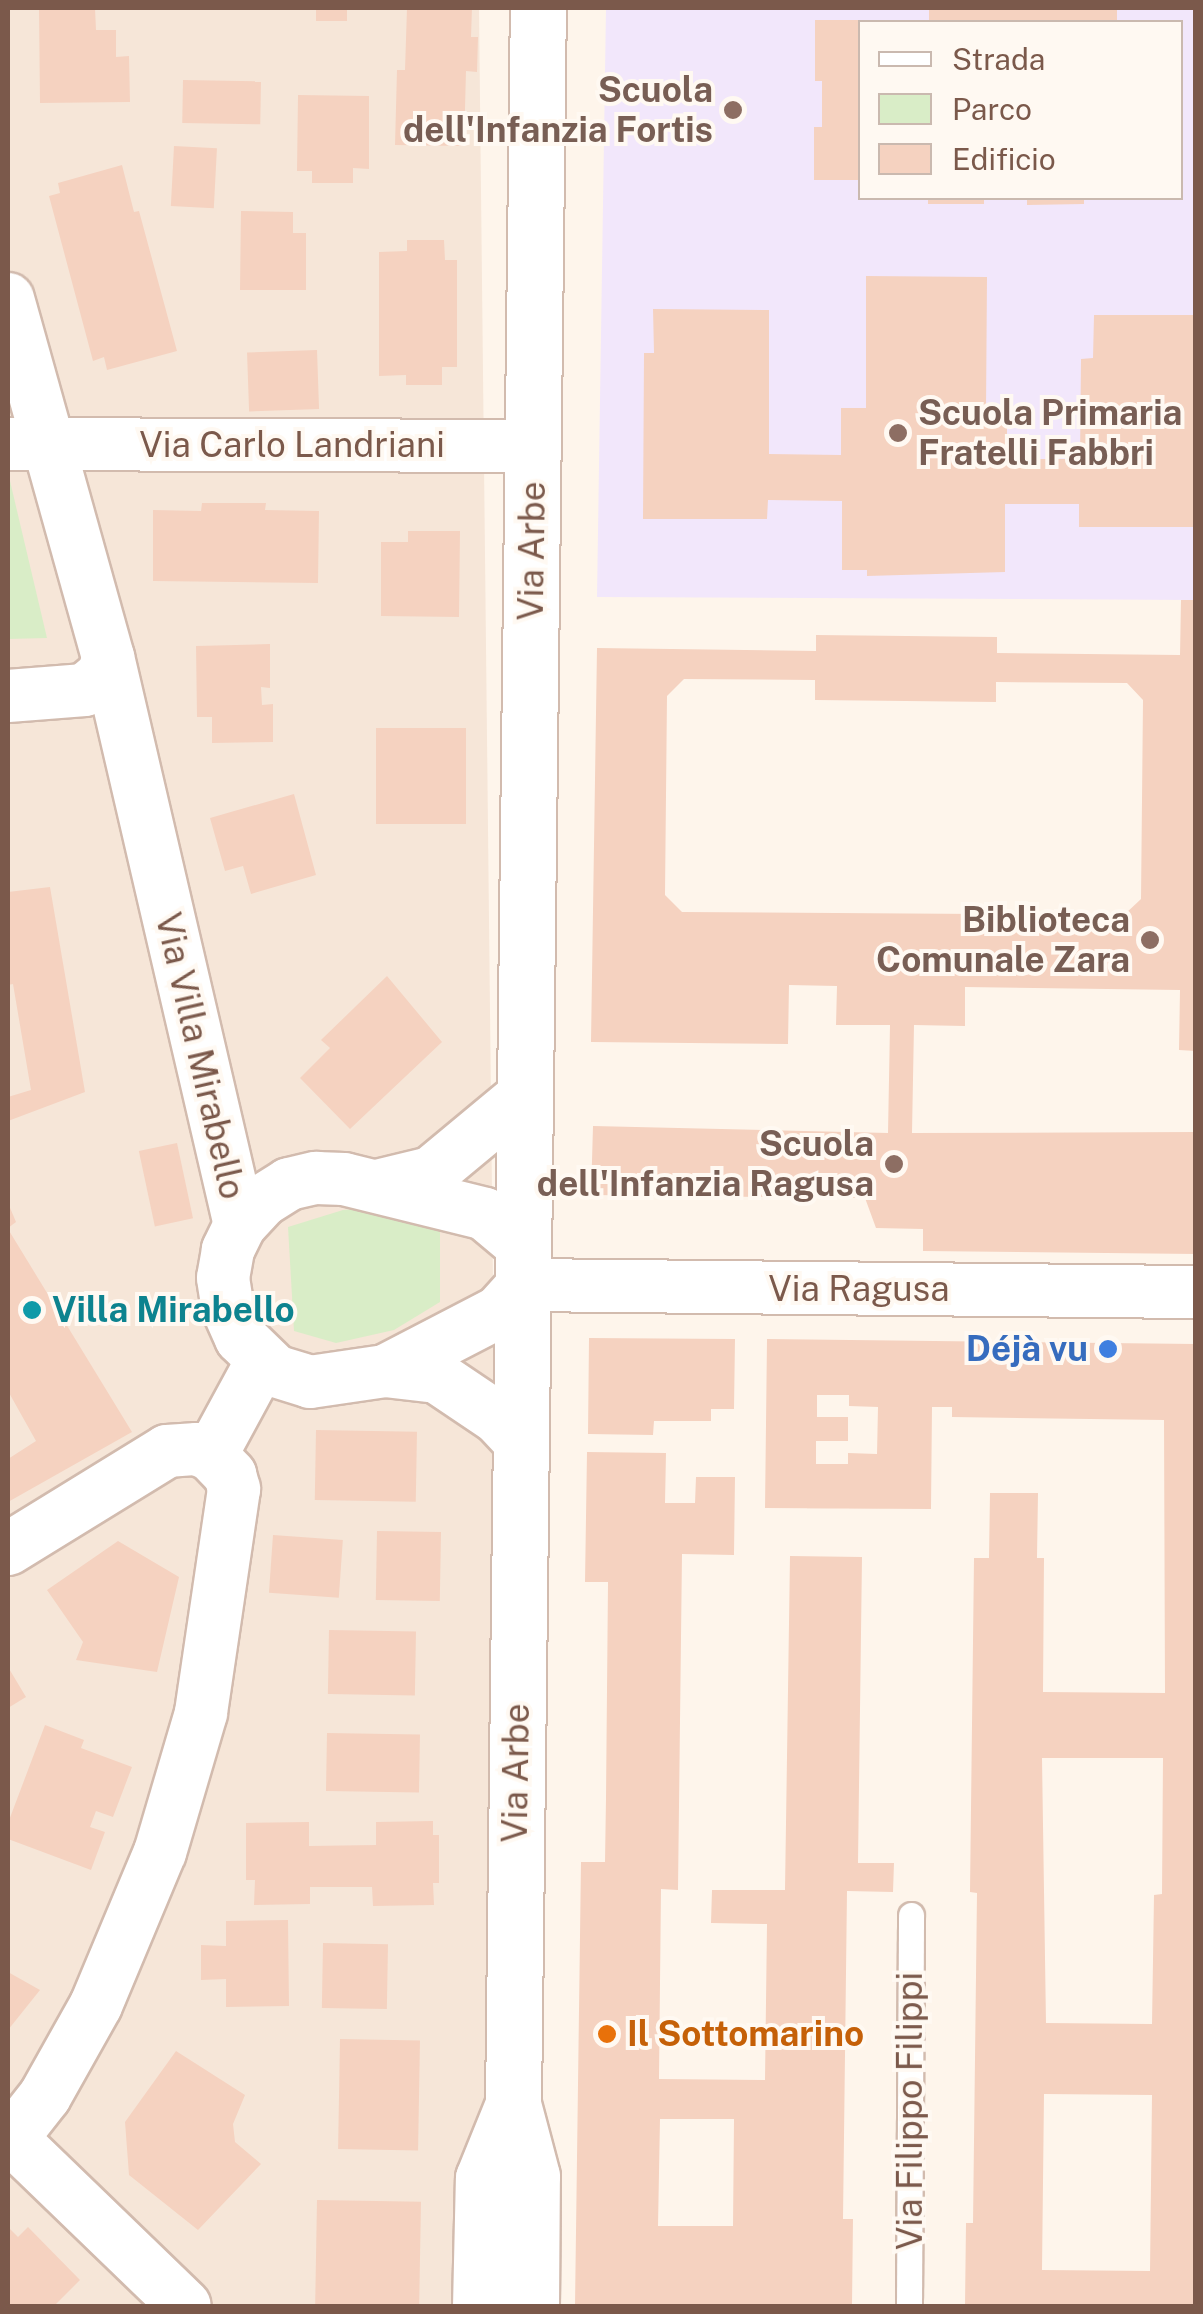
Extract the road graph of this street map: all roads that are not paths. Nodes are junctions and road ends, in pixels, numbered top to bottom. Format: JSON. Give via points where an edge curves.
{"nodes":[{"id":1,"x":538,"y":8,"type":"edge"},
{"id":2,"x":8,"y":300,"type":"edge"},
{"id":3,"x":29,"y":444,"type":"edge"},
{"id":4,"x":533,"y":446,"type":"junction"},
{"id":5,"x":108,"y":656,"type":"junction"},
{"id":6,"x":8,"y":696,"type":"edge"},
{"id":7,"x":526,"y":1095,"type":"junction"},
{"id":8,"x":381,"y":1185,"type":"junction"},
{"id":9,"x":240,"y":1225,"type":"junction"},
{"id":10,"x":523,"y":1266,"type":"junction"},
{"id":11,"x":1196,"y":1292,"type":"edge"},
{"id":12,"x":262,"y":1361,"type":"junction"},
{"id":13,"x":385,"y":1371,"type":"junction"},
{"id":14,"x":520,"y":1442,"type":"junction"},
{"id":15,"x":210,"y":1455,"type":"junction"},
{"id":16,"x":8,"y":1549,"type":"edge"},
{"id":17,"x":911,"y":1915,"type":"dead end"},
{"id":18,"x":513,"y":2104,"type":"junction"},
{"id":19,"x":10,"y":2141,"type":"edge"},
{"id":20,"x":185,"y":2306,"type":"edge"},
{"id":21,"x":480,"y":2306,"type":"edge"},
{"id":22,"x":531,"y":2306,"type":"edge"},
{"id":23,"x":909,"y":2306,"type":"edge"}],
"edges":[{"from":1,"to":4,"type":"street","name":"Via Arbe"},
{"from":2,"to":3,"type":"street","name":"Via Villa Mirabello","via":[[35,404]]},
{"from":3,"to":4,"type":"street","name":"Via Carlo Landriani"},
{"from":3,"to":5,"type":"street","name":"Via Villa Mirabello"},
{"from":4,"to":7,"type":"street","name":"Via Arbe"},
{"from":5,"to":6,"type":"street","via":[[104,674],[85,690]]},
{"from":5,"to":9,"type":"street","name":"Via Villa Mirabello"},
{"from":7,"to":8,"type":"street","via":[[432,1173]]},
{"from":7,"to":10,"type":"street","name":"Via Arbe"},
{"from":8,"to":9,"type":"street","via":[[316,1178],[289,1184]]},
{"from":8,"to":10,"type":"street","via":[[485,1214]]},
{"from":9,"to":12,"type":"street","name":"Via Villa Mirabello","via":[[223,1278],[228,1309]]},
{"from":10,"to":11,"type":"street","name":"Via Ragusa"},
{"from":10,"to":13,"type":"street","via":[[499,1312]]},
{"from":10,"to":14,"type":"street","name":"Via Arbe"},
{"from":12,"to":13,"type":"street","via":[[310,1382]]},
{"from":12,"to":15,"type":"street"},
{"from":13,"to":14,"type":"street","via":[[436,1377],[498,1418]]},
{"from":14,"to":18,"type":"street","name":"Via Arbe"},
{"from":15,"to":16,"type":"street","via":[[167,1451]]},
{"from":15,"to":19,"type":"street","via":[[230,1476],[234,1504],[201,1713],[160,1852],[96,2005],[45,2096]]},
{"from":17,"to":23,"type":"lane","name":"Via Filippo Filippi"},
{"from":18,"to":21,"type":"street","name":"Via Arbe","via":[[483,2178]]},
{"from":18,"to":22,"type":"street","name":"Via Arbe","via":[[532,2176]]},
{"from":19,"to":20,"type":"street"}]}
